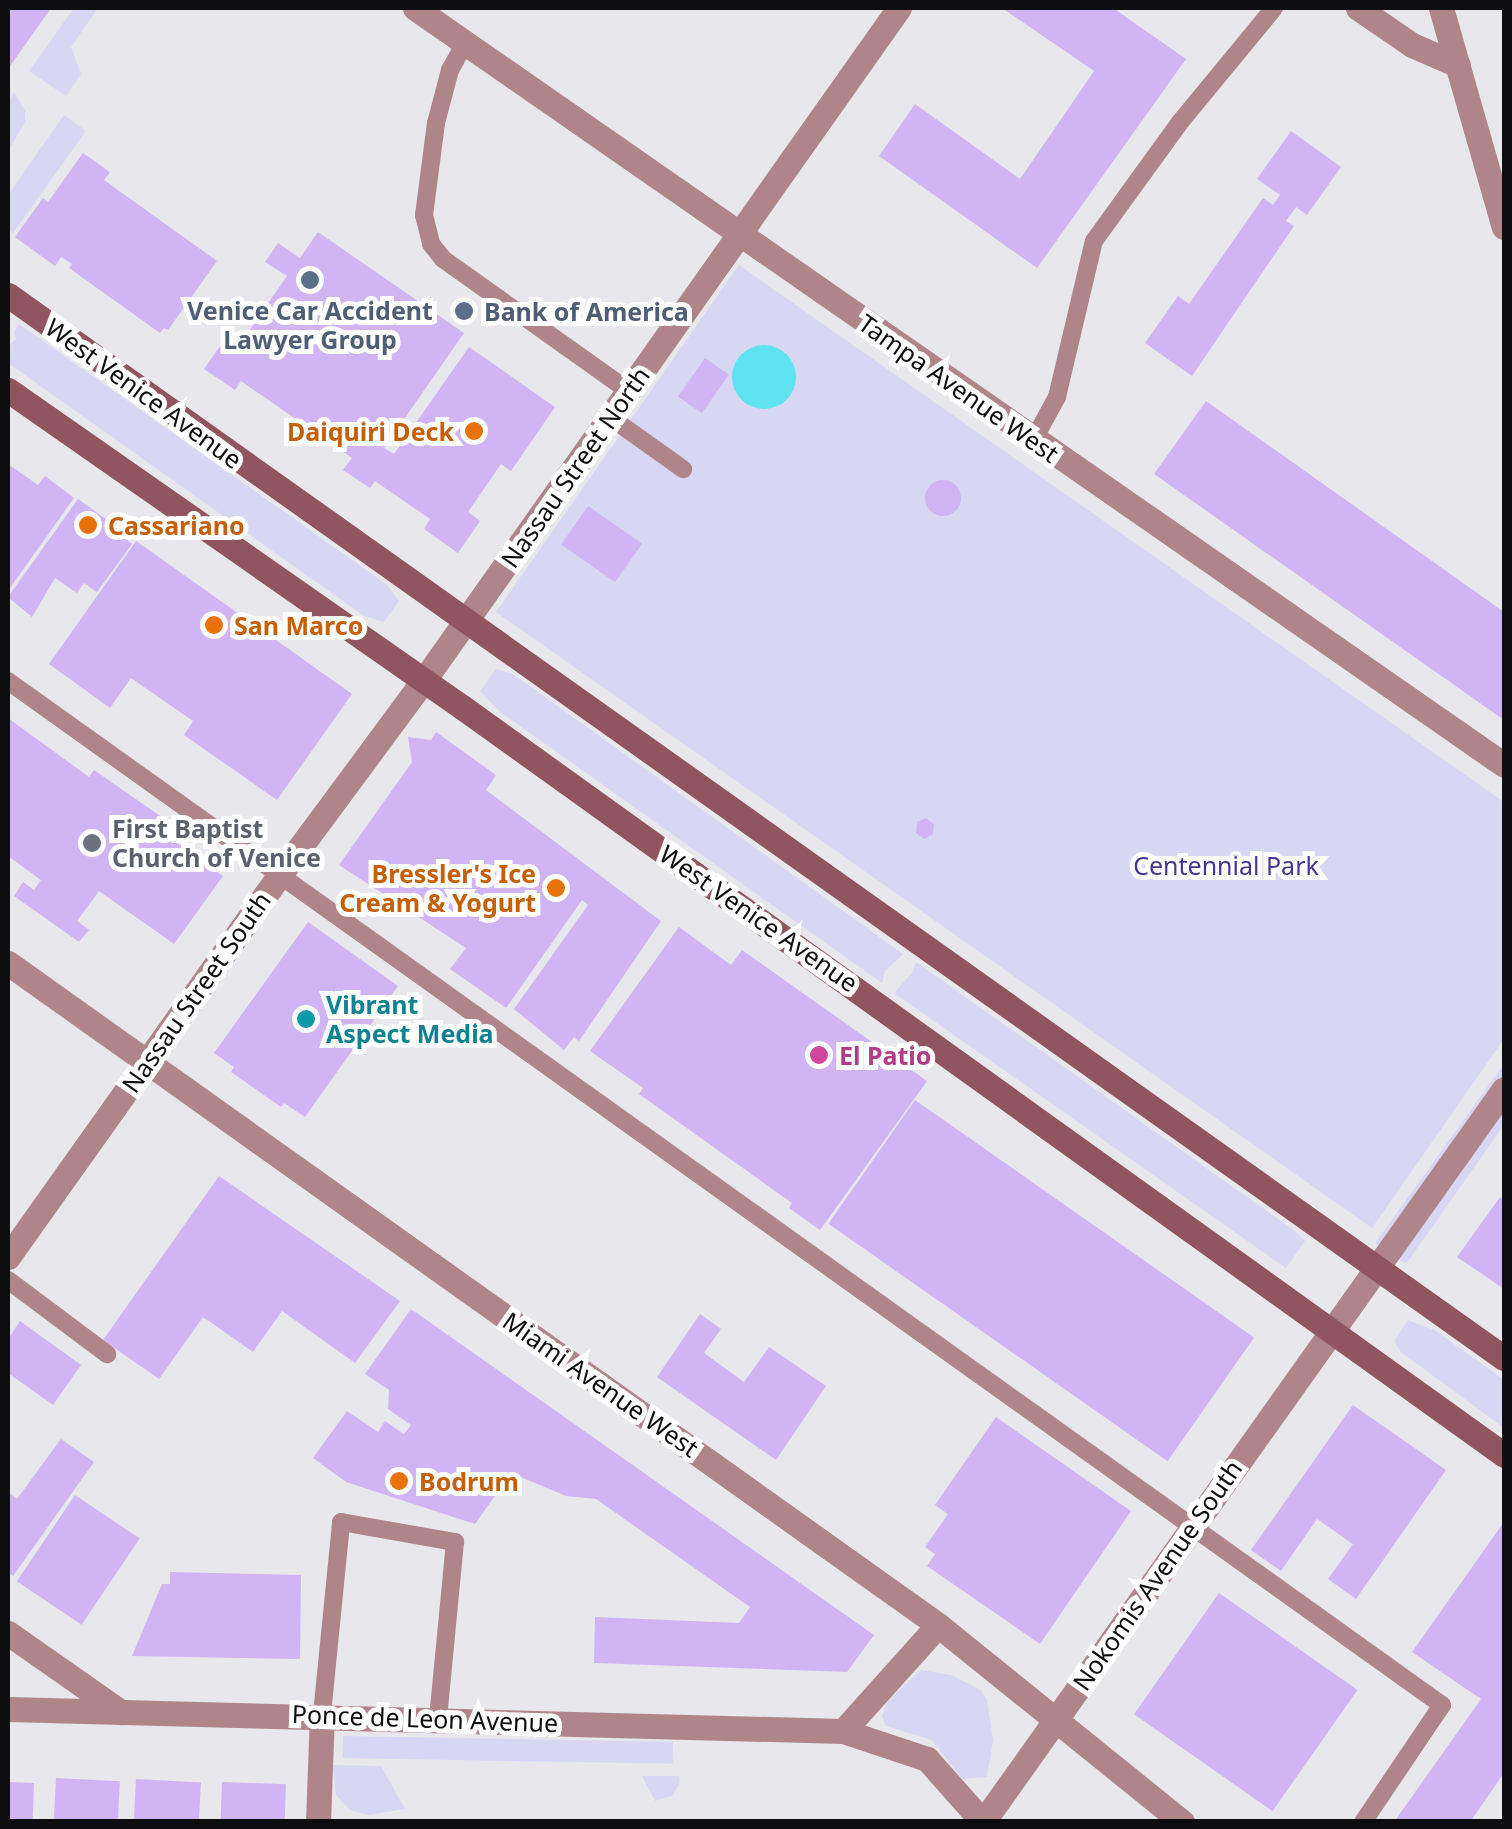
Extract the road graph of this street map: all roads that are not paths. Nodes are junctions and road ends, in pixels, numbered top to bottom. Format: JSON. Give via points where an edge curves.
{"nodes":[{"id":1,"x":415,"y":8,"type":"edge"},
{"id":2,"x":899,"y":8,"type":"edge"},
{"id":3,"x":1274,"y":8,"type":"edge"},
{"id":4,"x":1358,"y":8,"type":"edge"},
{"id":5,"x":1441,"y":8,"type":"edge"},
{"id":6,"x":465,"y":43,"type":"junction"},
{"id":7,"x":1458,"y":65,"type":"junction"},
{"id":8,"x":1496,"y":170,"type":"edge"},
{"id":9,"x":1504,"y":227,"type":"edge"},
{"id":10,"x":738,"y":236,"type":"junction"},
{"id":11,"x":8,"y":296,"type":"edge"},
{"id":12,"x":8,"y":390,"type":"edge"},
{"id":13,"x":629,"y":391,"type":"junction"},
{"id":14,"x":610,"y":417,"type":"junction"},
{"id":15,"x":1034,"y":439,"type":"junction"},
{"id":16,"x":683,"y":469,"type":"dead end"},
{"id":17,"x":466,"y":622,"type":"junction"},
{"id":18,"x":8,"y":680,"type":"edge"},
{"id":19,"x":424,"y":680,"type":"junction"},
{"id":20,"x":1504,"y":764,"type":"edge"},
{"id":21,"x":278,"y":877,"type":"junction"},
{"id":22,"x":8,"y":963,"type":"edge"},
{"id":23,"x":146,"y":1062,"type":"junction"},
{"id":24,"x":1504,"y":1088,"type":"edge"},
{"id":25,"x":8,"y":1257,"type":"edge"},
{"id":26,"x":1375,"y":1266,"type":"junction"},
{"id":27,"x":8,"y":1280,"type":"edge"},
{"id":28,"x":1331,"y":1328,"type":"junction"},
{"id":29,"x":107,"y":1354,"type":"dead end"},
{"id":30,"x":1504,"y":1358,"type":"edge"},
{"id":31,"x":1504,"y":1454,"type":"edge"},
{"id":32,"x":1192,"y":1525,"type":"junction"},
{"id":33,"x":938,"y":1625,"type":"junction"},
{"id":34,"x":8,"y":1633,"type":"edge"},
{"id":35,"x":8,"y":1709,"type":"edge"},
{"id":36,"x":121,"y":1712,"type":"junction"},
{"id":37,"x":322,"y":1714,"type":"junction"},
{"id":38,"x":438,"y":1718,"type":"junction"},
{"id":39,"x":1058,"y":1718,"type":"junction"},
{"id":40,"x":842,"y":1730,"type":"junction"},
{"id":41,"x":318,"y":1822,"type":"edge"},
{"id":42,"x":983,"y":1822,"type":"edge"},
{"id":43,"x":1182,"y":1822,"type":"edge"},
{"id":44,"x":1363,"y":1822,"type":"edge"}],
"edges":[{"from":1,"to":6,"type":"street","name":"Tampa Avenue West"},
{"from":2,"to":10,"type":"street","name":"Nassau Street North"},
{"from":3,"to":15,"type":"lane","via":[[1094,241],[1056,397]]},
{"from":4,"to":7,"type":"street","via":[[1412,45]]},
{"from":5,"to":7,"type":"street"},
{"from":6,"to":10,"type":"street","name":"Tampa Avenue West"},
{"from":6,"to":13,"type":"lane","via":[[440,102],[426,188],[427,232],[443,259]]},
{"from":7,"to":8,"type":"street"},
{"from":8,"to":9,"type":"street"},
{"from":10,"to":13,"type":"street","name":"Nassau Street North"},
{"from":10,"to":15,"type":"street","name":"Tampa Avenue West"},
{"from":11,"to":17,"type":"street","name":"West Venice Avenue"},
{"from":12,"to":19,"type":"street","name":"West Venice Avenue"},
{"from":13,"to":14,"type":"street","name":"Nassau Street North"},
{"from":14,"to":16,"type":"lane"},
{"from":14,"to":17,"type":"street","name":"Nassau Street North"},
{"from":15,"to":20,"type":"street","name":"Tampa Avenue West"},
{"from":17,"to":19,"type":"street","name":"Nassau Street North"},
{"from":17,"to":26,"type":"street","name":"West Venice Avenue"},
{"from":18,"to":21,"type":"lane"},
{"from":19,"to":21,"type":"street","name":"Nassau Street South"},
{"from":19,"to":28,"type":"street","name":"West Venice Avenue"},
{"from":21,"to":23,"type":"street","name":"Nassau Street South"},
{"from":21,"to":32,"type":"lane"},
{"from":22,"to":23,"type":"street","name":"Miami Avenue West"},
{"from":23,"to":25,"type":"street","name":"Nassau Street South"},
{"from":23,"to":33,"type":"street","name":"Miami Avenue West"},
{"from":24,"to":26,"type":"street","name":"Nokomis Avenue South"},
{"from":26,"to":28,"type":"street","name":"Nokomis Avenue South"},
{"from":26,"to":30,"type":"street","name":"West Venice Avenue"},
{"from":27,"to":29,"type":"lane"},
{"from":28,"to":31,"type":"street","name":"West Venice Avenue"},
{"from":28,"to":32,"type":"street","name":"Nokomis Avenue South"},
{"from":32,"to":39,"type":"street","name":"Nokomis Avenue South"},
{"from":32,"to":44,"type":"lane","via":[[1442,1705]]},
{"from":33,"to":39,"type":"street","name":"Miami Avenue West"},
{"from":33,"to":40,"type":"street"},
{"from":34,"to":36,"type":"street"},
{"from":35,"to":36,"type":"street","name":"Ponce de Leon Avenue"},
{"from":36,"to":37,"type":"street","name":"Ponce de Leon Avenue"},
{"from":37,"to":38,"type":"street","name":"Ponce de Leon Avenue"},
{"from":37,"to":38,"type":"lane","via":[[340,1522],[455,1542]]},
{"from":37,"to":41,"type":"street"},
{"from":38,"to":40,"type":"street","name":"Ponce de Leon Avenue"},
{"from":39,"to":42,"type":"street","name":"Nokomis Avenue South"},
{"from":39,"to":43,"type":"street","name":"Miami Avenue West"},
{"from":40,"to":42,"type":"street","name":"Ponce de Leon Avenue","via":[[927,1759]]}]}
